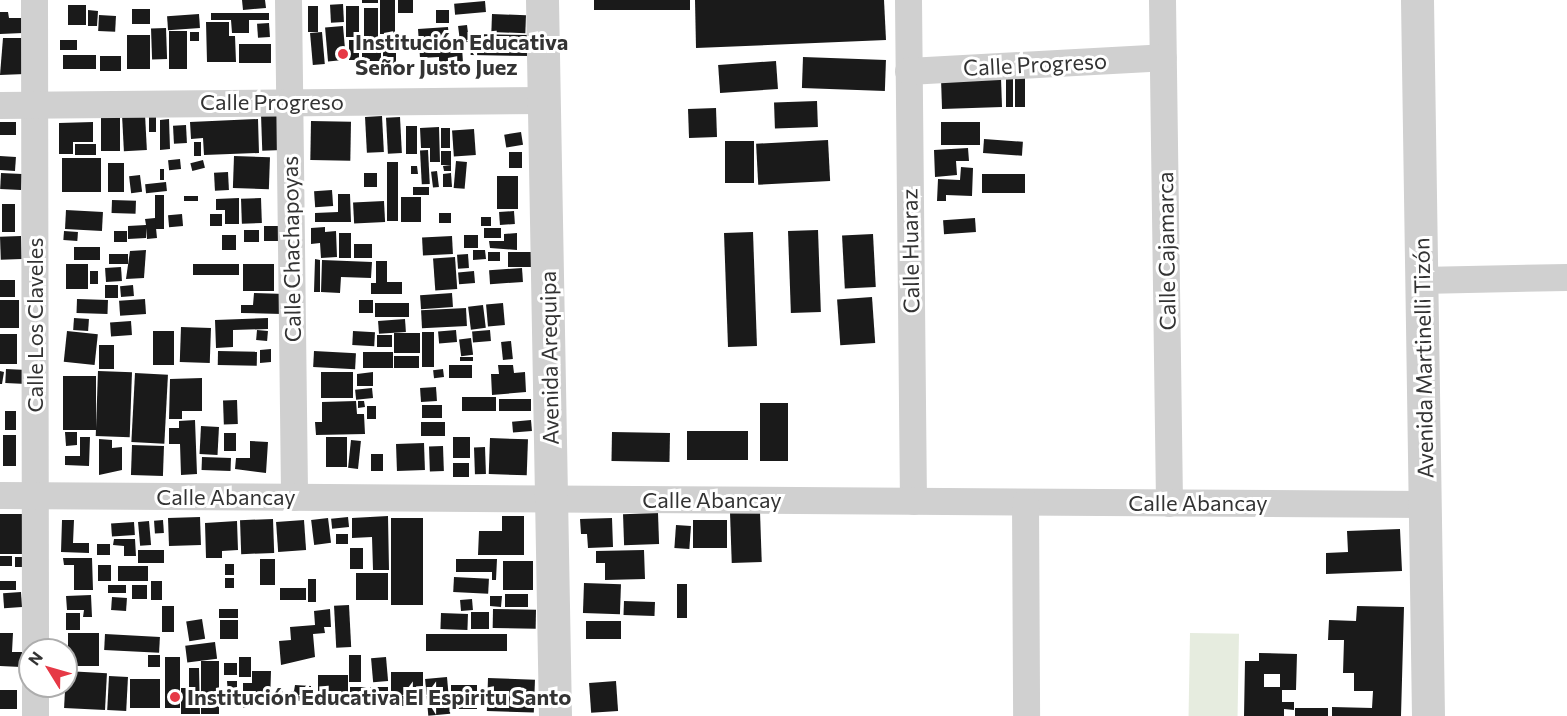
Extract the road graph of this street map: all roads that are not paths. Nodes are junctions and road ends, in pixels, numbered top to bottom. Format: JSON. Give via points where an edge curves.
{"nodes":[{"id":1,"x":34,"y":0,"type":"edge"},
{"id":2,"x":288,"y":0,"type":"edge"},
{"id":3,"x":543,"y":0,"type":"edge"},
{"id":4,"x":908,"y":0,"type":"edge"},
{"id":5,"x":1162,"y":0,"type":"edge"},
{"id":6,"x":1417,"y":0,"type":"edge"},
{"id":7,"x":1162,"y":57,"type":"junction"},
{"id":8,"x":908,"y":71,"type":"junction"},
{"id":9,"x":544,"y":100,"type":"junction"},
{"id":10,"x":289,"y":102,"type":"junction"},
{"id":11,"x":34,"y":104,"type":"junction"},
{"id":12,"x":0,"y":105,"type":"edge"},
{"id":13,"x":1567,"y":277,"type":"edge"},
{"id":14,"x":1421,"y":280,"type":"junction"},
{"id":15,"x":0,"y":495,"type":"edge"},
{"id":16,"x":35,"y":496,"type":"junction"},
{"id":17,"x":294,"y":497,"type":"junction"},
{"id":18,"x":551,"y":499,"type":"junction"},
{"id":19,"x":913,"y":501,"type":"junction"},
{"id":20,"x":1025,"y":502,"type":"junction"},
{"id":21,"x":1169,"y":503,"type":"junction"},
{"id":22,"x":1425,"y":504,"type":"junction"},
{"id":23,"x":35,"y":638,"type":"edge"},
{"id":24,"x":35,"y":698,"type":"edge"},
{"id":25,"x":35,"y":716,"type":"edge"},
{"id":26,"x":555,"y":716,"type":"edge"},
{"id":27,"x":1026,"y":716,"type":"edge"},
{"id":28,"x":1428,"y":716,"type":"edge"}],
"edges":[{"from":1,"to":11,"type":"street","name":"Calle Los Claveles"},
{"from":2,"to":10,"type":"street","name":"Calle Chachapoyas"},
{"from":3,"to":9,"type":"street","name":"Avenida Arequipa"},
{"from":4,"to":8,"type":"street","name":"Calle Huaraz"},
{"from":5,"to":7,"type":"street","name":"Calle Cajamarca"},
{"from":6,"to":14,"type":"street","name":"Avenida Martinelli Tizón"},
{"from":7,"to":8,"type":"street","name":"Calle Progreso"},
{"from":7,"to":21,"type":"street","name":"Calle Cajamarca"},
{"from":8,"to":19,"type":"street","name":"Calle Huaraz"},
{"from":9,"to":10,"type":"street","name":"Calle Progreso"},
{"from":9,"to":18,"type":"street","name":"Avenida Arequipa"},
{"from":10,"to":11,"type":"street","name":"Calle Progreso"},
{"from":10,"to":17,"type":"street","name":"Calle Chachapoyas"},
{"from":11,"to":12,"type":"street","name":"Calle Progreso"},
{"from":11,"to":16,"type":"street","name":"Calle Los Claveles"},
{"from":13,"to":14,"type":"street"},
{"from":14,"to":22,"type":"street","name":"Avenida Martinelli Tizón"},
{"from":15,"to":16,"type":"street","name":"Calle Abancay"},
{"from":16,"to":17,"type":"street","name":"Calle Abancay"},
{"from":16,"to":23,"type":"street","name":"Calle Los Claveles"},
{"from":17,"to":18,"type":"street","name":"Calle Abancay"},
{"from":18,"to":19,"type":"street","name":"Calle Abancay"},
{"from":18,"to":26,"type":"street","name":"Avenida Arequipa"},
{"from":19,"to":20,"type":"street","name":"Calle Abancay"},
{"from":20,"to":21,"type":"street","name":"Calle Abancay"},
{"from":20,"to":27,"type":"street"},
{"from":21,"to":22,"type":"street","name":"Calle Abancay"},
{"from":22,"to":28,"type":"street","name":"Avenida Martinelli Tizón"},
{"from":24,"to":25,"type":"street"}]}
